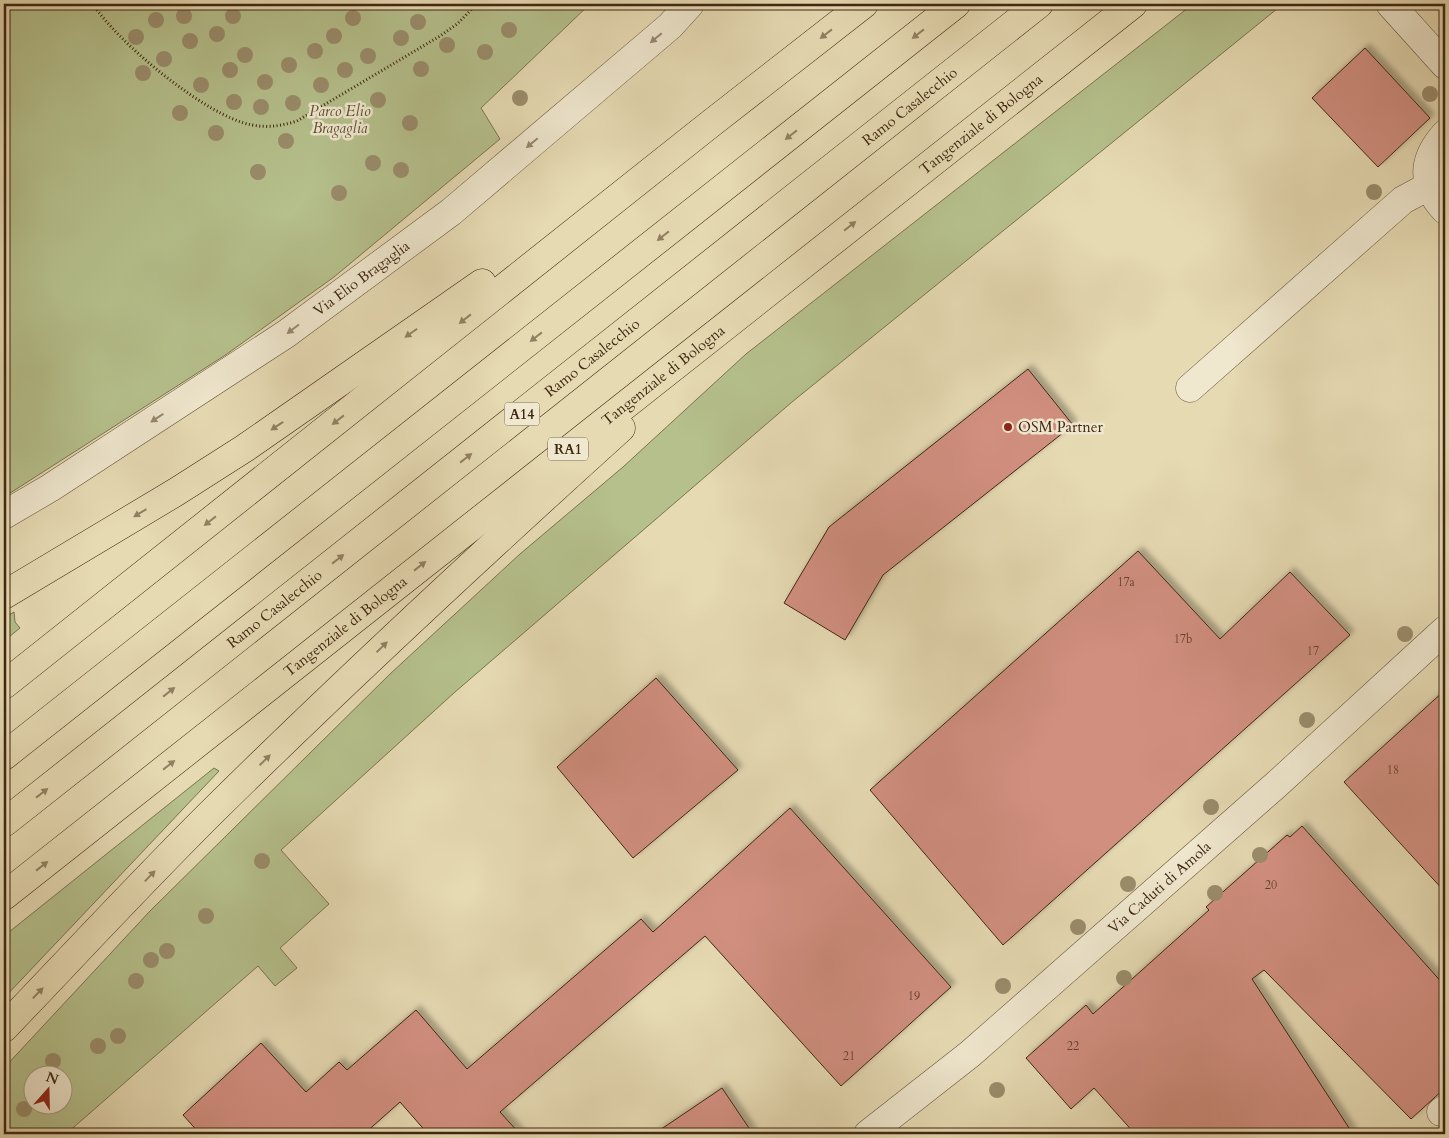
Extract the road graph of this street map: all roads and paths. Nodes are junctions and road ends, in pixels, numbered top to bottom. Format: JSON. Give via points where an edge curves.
{"nodes":[{"id":1,"x":93,"y":4,"type":"edge"},
{"id":2,"x":477,"y":4,"type":"edge"},
{"id":3,"x":690,"y":4,"type":"edge"},
{"id":4,"x":864,"y":4,"type":"edge"},
{"id":5,"x":956,"y":4,"type":"edge"},
{"id":6,"x":1039,"y":4,"type":"edge"},
{"id":7,"x":1133,"y":4,"type":"edge"},
{"id":8,"x":1390,"y":4,"type":"edge"},
{"id":9,"x":1445,"y":65,"type":"edge"},
{"id":10,"x":709,"y":125,"type":"junction"},
{"id":11,"x":1445,"y":134,"type":"edge"},
{"id":12,"x":1429,"y":186,"type":"junction"},
{"id":13,"x":1445,"y":210,"type":"edge"},
{"id":14,"x":826,"y":244,"type":"junction"},
{"id":15,"x":1190,"y":388,"type":"dead end"},
{"id":16,"x":4,"y":515,"type":"edge"},
{"id":17,"x":4,"y":595,"type":"edge"},
{"id":18,"x":1445,"y":630,"type":"edge"},
{"id":19,"x":4,"y":685,"type":"edge"},
{"id":20,"x":4,"y":756,"type":"edge"},
{"id":21,"x":4,"y":824,"type":"edge"},
{"id":22,"x":4,"y":896,"type":"edge"},
{"id":23,"x":4,"y":1028,"type":"edge"},
{"id":24,"x":868,"y":1134,"type":"edge"}],
"edges":[{"from":1,"to":2,"type":"path","via":[[121,38],[162,74],[202,101],[250,125],[275,127],[296,121],[440,36]]},
{"from":3,"to":16,"type":"street","name":"Via Elio Bragaglia","one_way":true,"via":[[663,32],[443,218],[286,334]]},
{"from":4,"to":10,"type":"highway","one_way":true},
{"from":5,"to":20,"type":"highway","one_way":true},
{"from":21,"to":6,"type":"highway","name":"Ramo Casalecchio","number":"A14","one_way":true},
{"from":14,"to":7,"type":"highway","name":"Tangenziale di Bologna","number":"RA1","one_way":true},
{"from":8,"to":9,"type":"street"},
{"from":10,"to":17,"type":"highway","one_way":true,"via":[[245,448]]},
{"from":10,"to":19,"type":"highway","one_way":true},
{"from":11,"to":12,"type":"street","via":[[1432,151],[1428,164]]},
{"from":12,"to":13,"type":"street"},
{"from":12,"to":15,"type":"street","via":[[1403,200]]},
{"from":22,"to":14,"type":"highway","name":"Tangenziale di Bologna","number":"RA1","one_way":true},
{"from":23,"to":14,"type":"highway","one_way":true,"via":[[215,809],[431,600]]},
{"from":18,"to":24,"type":"street","name":"Via Caduti di Amola","via":[[1277,784],[970,1054]]}]}
